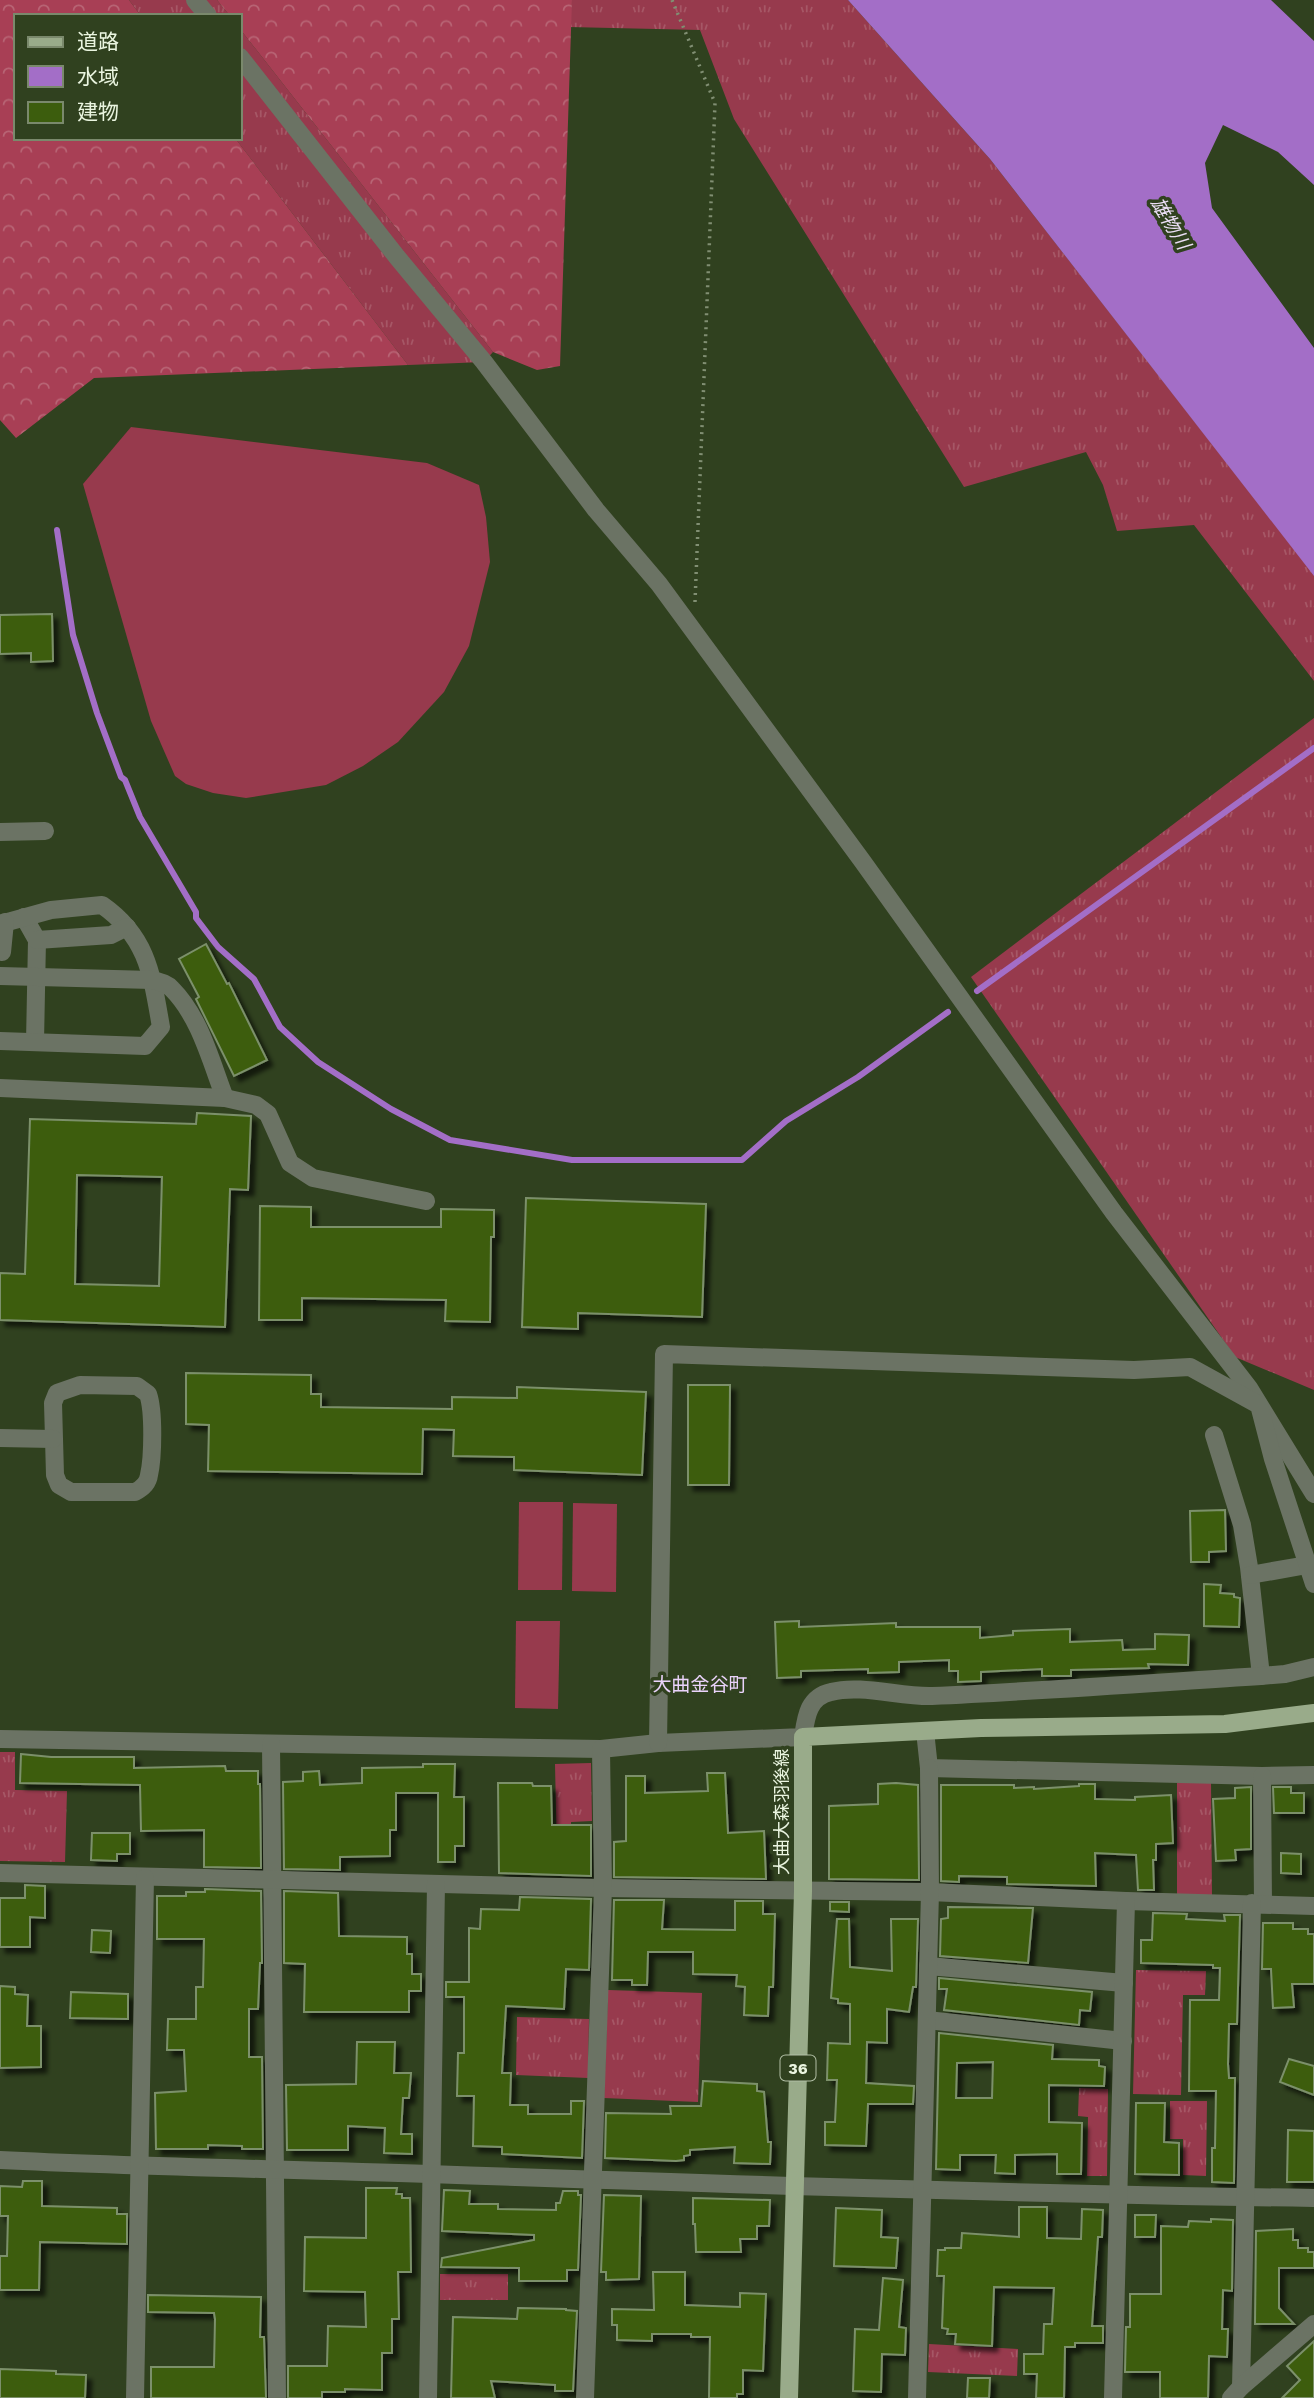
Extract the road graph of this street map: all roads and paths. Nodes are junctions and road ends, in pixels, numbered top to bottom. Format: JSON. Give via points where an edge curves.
{"nodes":[{"id":1,"x":195,"y":0,"type":"edge"},
{"id":2,"x":672,"y":0,"type":"edge"},
{"id":3,"x":206,"y":14,"type":"edge"},
{"id":4,"x":242,"y":60,"type":"edge"},
{"id":5,"x":694,"y":632,"type":"junction"},
{"id":6,"x":45,"y":831,"type":"dead end"},
{"id":7,"x":0,"y":832,"type":"edge"},
{"id":8,"x":24,"y":917,"type":"junction"},
{"id":9,"x":3,"y":923,"type":"edge"},
{"id":10,"x":127,"y":927,"type":"junction"},
{"id":11,"x":37,"y":940,"type":"junction"},
{"id":12,"x":2,"y":952,"type":"dead end"},
{"id":13,"x":0,"y":976,"type":"edge"},
{"id":14,"x":36,"y":977,"type":"junction"},
{"id":15,"x":152,"y":980,"type":"junction"},
{"id":16,"x":0,"y":1041,"type":"edge"},
{"id":17,"x":35,"y":1042,"type":"junction"},
{"id":18,"x":0,"y":1088,"type":"edge"},
{"id":19,"x":225,"y":1098,"type":"junction"},
{"id":20,"x":426,"y":1200,"type":"dead end"},
{"id":21,"x":1259,"y":1405,"type":"junction"},
{"id":22,"x":1214,"y":1435,"type":"dead end"},
{"id":23,"x":0,"y":1438,"type":"edge"},
{"id":24,"x":53,"y":1439,"type":"junction"},
{"id":25,"x":1314,"y":1494,"type":"edge"},
{"id":26,"x":1307,"y":1565,"type":"junction"},
{"id":27,"x":1250,"y":1575,"type":"junction"},
{"id":28,"x":1314,"y":1584,"type":"edge"},
{"id":29,"x":1314,"y":1667,"type":"edge"},
{"id":30,"x":1261,"y":1676,"type":"junction"},
{"id":31,"x":1314,"y":1713,"type":"edge"},
{"id":32,"x":925,"y":1731,"type":"junction"},
{"id":33,"x":803,"y":1737,"type":"junction"},
{"id":34,"x":0,"y":1739,"type":"edge"},
{"id":35,"x":658,"y":1743,"type":"junction"},
{"id":36,"x":271,"y":1744,"type":"junction"},
{"id":37,"x":601,"y":1749,"type":"junction"},
{"id":38,"x":929,"y":1768,"type":"junction"},
{"id":39,"x":1314,"y":1775,"type":"edge"},
{"id":40,"x":1262,"y":1776,"type":"junction"},
{"id":41,"x":0,"y":1873,"type":"edge"},
{"id":42,"x":145,"y":1878,"type":"junction"},
{"id":43,"x":273,"y":1880,"type":"junction"},
{"id":44,"x":436,"y":1884,"type":"junction"},
{"id":45,"x":603,"y":1888,"type":"junction"},
{"id":46,"x":803,"y":1891,"type":"junction"},
{"id":47,"x":930,"y":1892,"type":"junction"},
{"id":48,"x":1126,"y":1901,"type":"junction"},
{"id":49,"x":1258,"y":1903,"type":"junction"},
{"id":50,"x":1314,"y":1906,"type":"edge"},
{"id":51,"x":928,"y":1966,"type":"junction"},
{"id":52,"x":1124,"y":1983,"type":"junction"},
{"id":53,"x":927,"y":2020,"type":"junction"},
{"id":54,"x":1122,"y":2041,"type":"junction"},
{"id":55,"x":0,"y":2160,"type":"edge"},
{"id":56,"x":141,"y":2167,"type":"junction"},
{"id":57,"x":275,"y":2169,"type":"junction"},
{"id":58,"x":430,"y":2174,"type":"junction"},
{"id":59,"x":594,"y":2179,"type":"junction"},
{"id":60,"x":794,"y":2186,"type":"junction"},
{"id":61,"x":922,"y":2190,"type":"junction"},
{"id":62,"x":1117,"y":2194,"type":"junction"},
{"id":63,"x":1245,"y":2197,"type":"junction"},
{"id":64,"x":1314,"y":2198,"type":"edge"},
{"id":65,"x":1314,"y":2324,"type":"edge"},
{"id":66,"x":1236,"y":2393,"type":"edge"},
{"id":67,"x":135,"y":2398,"type":"edge"},
{"id":68,"x":277,"y":2398,"type":"edge"},
{"id":69,"x":428,"y":2398,"type":"edge"},
{"id":70,"x":585,"y":2398,"type":"edge"},
{"id":71,"x":789,"y":2398,"type":"edge"},
{"id":72,"x":917,"y":2398,"type":"edge"},
{"id":73,"x":1113,"y":2398,"type":"edge"}],
"edges":[{"from":1,"to":3,"type":"street"},
{"from":2,"to":5,"type":"path","via":[[715,103]]},
{"from":4,"to":5,"type":"street"},
{"from":5,"to":21,"type":"street","via":[[1114,1213]]},
{"from":6,"to":7,"type":"street"},
{"from":8,"to":9,"type":"street"},
{"from":8,"to":10,"type":"street","via":[[102,905]]},
{"from":8,"to":11,"type":"street"},
{"from":9,"to":12,"type":"street"},
{"from":10,"to":11,"type":"street","via":[[111,935]]},
{"from":10,"to":15,"type":"street"},
{"from":11,"to":14,"type":"street"},
{"from":13,"to":14,"type":"street"},
{"from":14,"to":15,"type":"street"},
{"from":14,"to":17,"type":"street"},
{"from":15,"to":17,"type":"street","via":[[161,1027],[145,1046]]},
{"from":15,"to":19,"type":"street","via":[[165,983],[186,1007]]},
{"from":16,"to":17,"type":"street"},
{"from":18,"to":19,"type":"street"},
{"from":19,"to":20,"type":"street","via":[[256,1105],[268,1114],[290,1163],[313,1178]]},
{"from":21,"to":25,"type":"street"},
{"from":21,"to":26,"type":"street"},
{"from":21,"to":35,"type":"street","via":[[1190,1367],[1134,1370],[664,1354]]},
{"from":22,"to":27,"type":"street","via":[[1242,1525]]},
{"from":23,"to":24,"type":"street"},
{"from":24,"to":24,"type":"street","via":[[54,1403],[63,1389],[137,1386],[148,1394],[152,1411],[149,1474],[142,1489],[64,1489],[55,1475]]},
{"from":26,"to":27,"type":"street"},
{"from":26,"to":28,"type":"street"},
{"from":27,"to":30,"type":"street"},
{"from":29,"to":30,"type":"street"},
{"from":30,"to":33,"type":"street","via":[[928,1696],[830,1692],[808,1709]]},
{"from":31,"to":32,"type":"main road","name":"大曲大森羽後線","via":[[1225,1724]]},
{"from":32,"to":33,"type":"main road","name":"大曲大森羽後線"},
{"from":32,"to":38,"type":"street"},
{"from":33,"to":35,"type":"street"},
{"from":33,"to":46,"type":"main road","name":"大曲大森羽後線","number":"36"},
{"from":34,"to":36,"type":"street"},
{"from":35,"to":37,"type":"street"},
{"from":36,"to":37,"type":"street"},
{"from":36,"to":43,"type":"street"},
{"from":37,"to":45,"type":"street"},
{"from":38,"to":40,"type":"street"},
{"from":38,"to":47,"type":"street"},
{"from":39,"to":40,"type":"street"},
{"from":40,"to":49,"type":"street"},
{"from":41,"to":42,"type":"street"},
{"from":42,"to":43,"type":"street"},
{"from":42,"to":56,"type":"street"},
{"from":43,"to":44,"type":"street"},
{"from":43,"to":57,"type":"street"},
{"from":44,"to":45,"type":"street"},
{"from":44,"to":58,"type":"street"},
{"from":45,"to":46,"type":"street"},
{"from":45,"to":59,"type":"street"},
{"from":46,"to":47,"type":"street"},
{"from":46,"to":60,"type":"main road","name":"大曲大森羽後線","number":"36"},
{"from":47,"to":48,"type":"street"},
{"from":47,"to":51,"type":"street"},
{"from":48,"to":49,"type":"street"},
{"from":48,"to":52,"type":"street"},
{"from":49,"to":50,"type":"street"},
{"from":49,"to":63,"type":"street"},
{"from":51,"to":52,"type":"street"},
{"from":51,"to":53,"type":"street"},
{"from":52,"to":54,"type":"street"},
{"from":53,"to":54,"type":"street"},
{"from":53,"to":61,"type":"street"},
{"from":54,"to":62,"type":"street"},
{"from":55,"to":56,"type":"street"},
{"from":56,"to":57,"type":"street"},
{"from":56,"to":67,"type":"street"},
{"from":57,"to":58,"type":"street"},
{"from":57,"to":68,"type":"street"},
{"from":58,"to":59,"type":"street"},
{"from":58,"to":69,"type":"street"},
{"from":59,"to":60,"type":"street"},
{"from":59,"to":70,"type":"street"},
{"from":60,"to":61,"type":"street"},
{"from":60,"to":71,"type":"main road","name":"大曲大森羽後線","number":"36"},
{"from":61,"to":62,"type":"street"},
{"from":61,"to":72,"type":"street"},
{"from":62,"to":63,"type":"street"},
{"from":62,"to":73,"type":"street"},
{"from":63,"to":64,"type":"street"},
{"from":63,"to":66,"type":"street"},
{"from":65,"to":66,"type":"street"}]}
